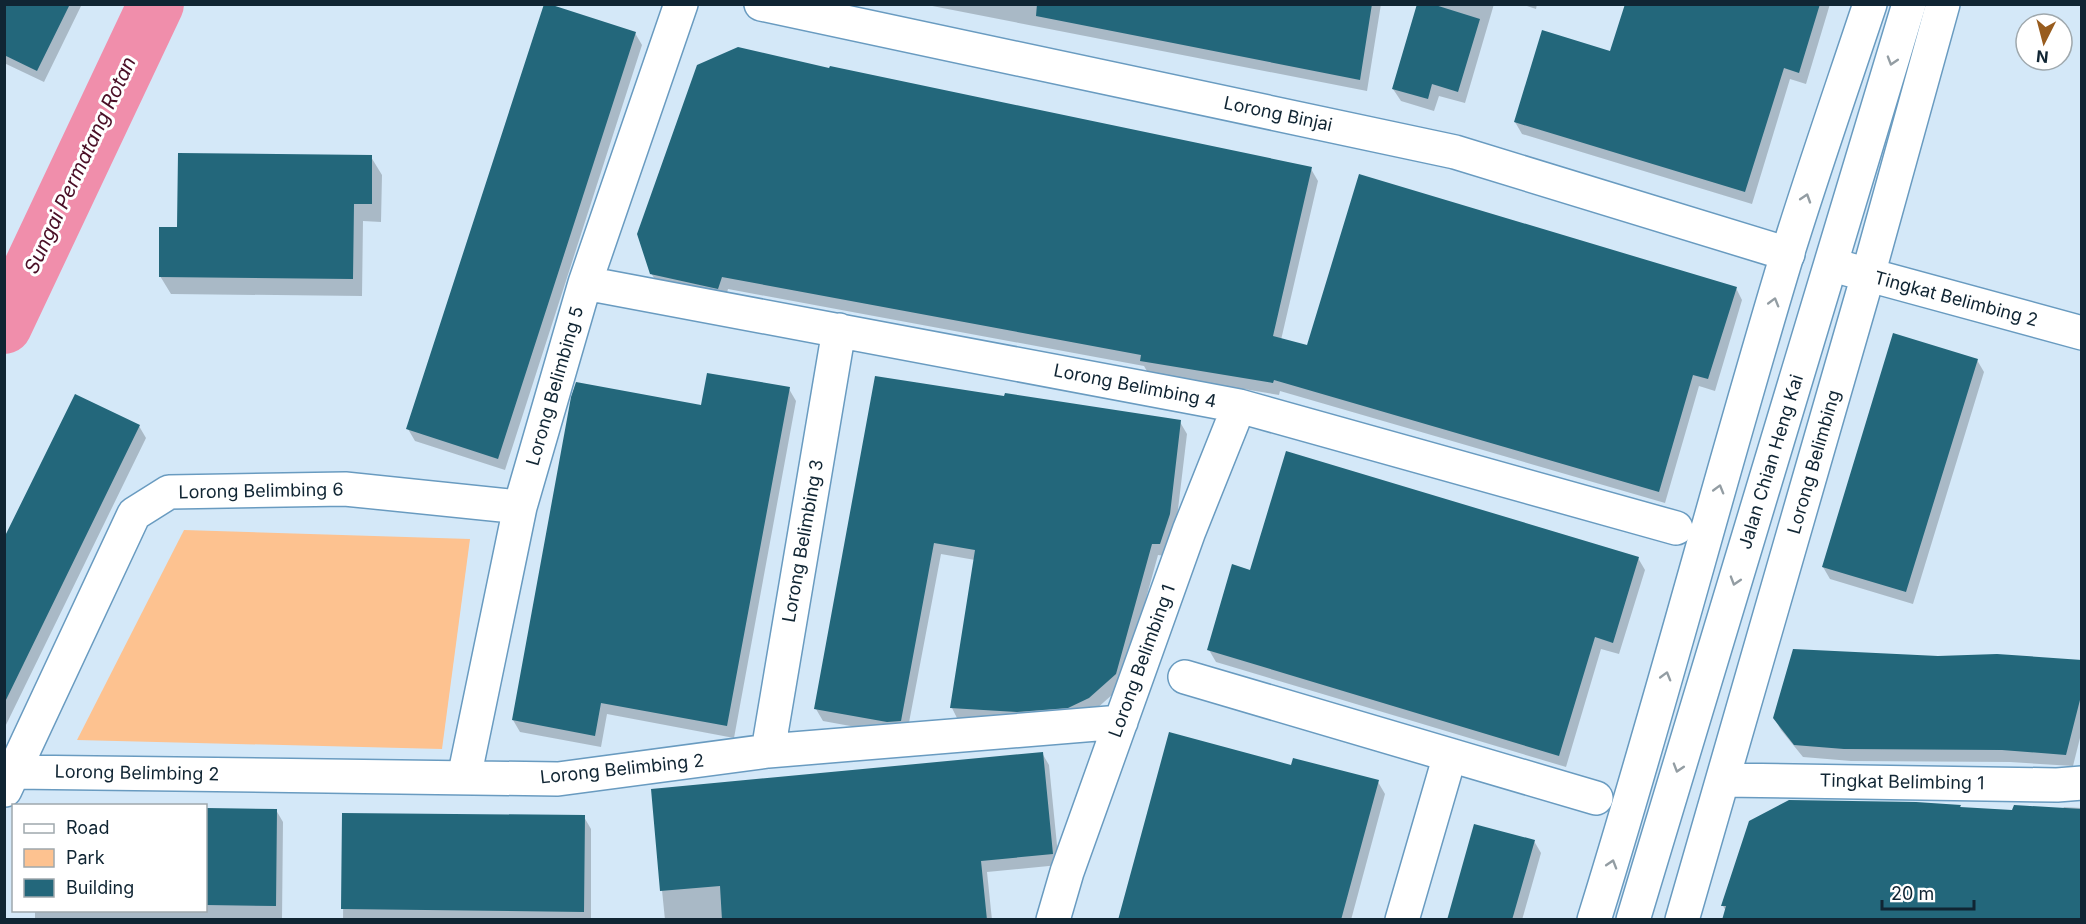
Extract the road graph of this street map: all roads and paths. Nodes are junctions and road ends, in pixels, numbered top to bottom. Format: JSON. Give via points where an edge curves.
{"nodes":[{"id":1,"x":681,"y":4,"type":"edge"},
{"id":2,"x":761,"y":4,"type":"edge"},
{"id":3,"x":1870,"y":4,"type":"edge"},
{"id":4,"x":1909,"y":4,"type":"edge"},
{"id":5,"x":1943,"y":4,"type":"edge"},
{"id":6,"x":818,"y":10,"type":"edge"},
{"id":7,"x":1788,"y":254,"type":"junction"},
{"id":8,"x":1830,"y":264,"type":"junction"},
{"id":9,"x":1868,"y":275,"type":"junction"},
{"id":10,"x":585,"y":283,"type":"junction"},
{"id":11,"x":839,"y":330,"type":"junction"},
{"id":12,"x":2082,"y":333,"type":"edge"},
{"id":13,"x":1239,"y":405,"type":"junction"},
{"id":14,"x":520,"y":507,"type":"junction"},
{"id":15,"x":1676,"y":528,"type":"dead end"},
{"id":16,"x":1185,"y":677,"type":"dead end"},
{"id":17,"x":1121,"y":722,"type":"junction"},
{"id":18,"x":768,"y":751,"type":"junction"},
{"id":19,"x":1450,"y":755,"type":"junction"},
{"id":20,"x":464,"y":778,"type":"junction"},
{"id":21,"x":1723,"y":780,"type":"junction"},
{"id":22,"x":9,"y":782,"type":"edge"},
{"id":23,"x":2082,"y":783,"type":"edge"},
{"id":24,"x":1596,"y":798,"type":"dead end"},
{"id":25,"x":1053,"y":920,"type":"edge"},
{"id":26,"x":1402,"y":920,"type":"edge"},
{"id":27,"x":1594,"y":920,"type":"edge"},
{"id":28,"x":1633,"y":920,"type":"edge"},
{"id":29,"x":1682,"y":920,"type":"edge"}],
"edges":[{"from":1,"to":10,"type":"street","name":"Lorong Belimbing 5"},
{"from":2,"to":6,"type":"street","name":"Lorong Binjai"},
{"from":7,"to":3,"type":"street","one_way":true},
{"from":4,"to":8,"type":"street","name":"Jalan Chian Heng Kai","one_way":true},
{"from":5,"to":9,"type":"street","name":"Lorong Belimbing"},
{"from":6,"to":7,"type":"street","name":"Lorong Binjai","via":[[1455,152]]},
{"from":27,"to":7,"type":"street","one_way":true},
{"from":8,"to":9,"type":"street","name":"Tingkat Belimbing 2"},
{"from":8,"to":28,"type":"street","name":"Jalan Chian Heng Kai","one_way":true},
{"from":9,"to":12,"type":"street","name":"Tingkat Belimbing 2"},
{"from":9,"to":21,"type":"street","name":"Lorong Belimbing"},
{"from":10,"to":11,"type":"street","name":"Lorong Belimbing 4"},
{"from":10,"to":14,"type":"street","name":"Lorong Belimbing 5"},
{"from":11,"to":13,"type":"street","name":"Lorong Belimbing 4"},
{"from":11,"to":18,"type":"street","name":"Lorong Belimbing 3"},
{"from":13,"to":15,"type":"street","name":"Lorong Belimbing 4"},
{"from":13,"to":17,"type":"street","name":"Lorong Belimbing 1"},
{"from":14,"to":20,"type":"street","name":"Lorong Belimbing 5"},
{"from":14,"to":22,"type":"street","name":"Lorong Belimbing 6","via":[[345,489],[169,492],[134,514]]},
{"from":16,"to":19,"type":"street"},
{"from":17,"to":18,"type":"street","name":"Lorong Belimbing 2"},
{"from":17,"to":25,"type":"street","name":"Lorong Belimbing 1"},
{"from":18,"to":20,"type":"street","name":"Lorong Belimbing 2","via":[[558,779]]},
{"from":19,"to":24,"type":"street"},
{"from":19,"to":26,"type":"street"},
{"from":20,"to":22,"type":"street","name":"Lorong Belimbing 2"},
{"from":21,"to":23,"type":"street","name":"Tingkat Belimbing 1"},
{"from":21,"to":29,"type":"street","name":"Lorong Belimbing"}]}
